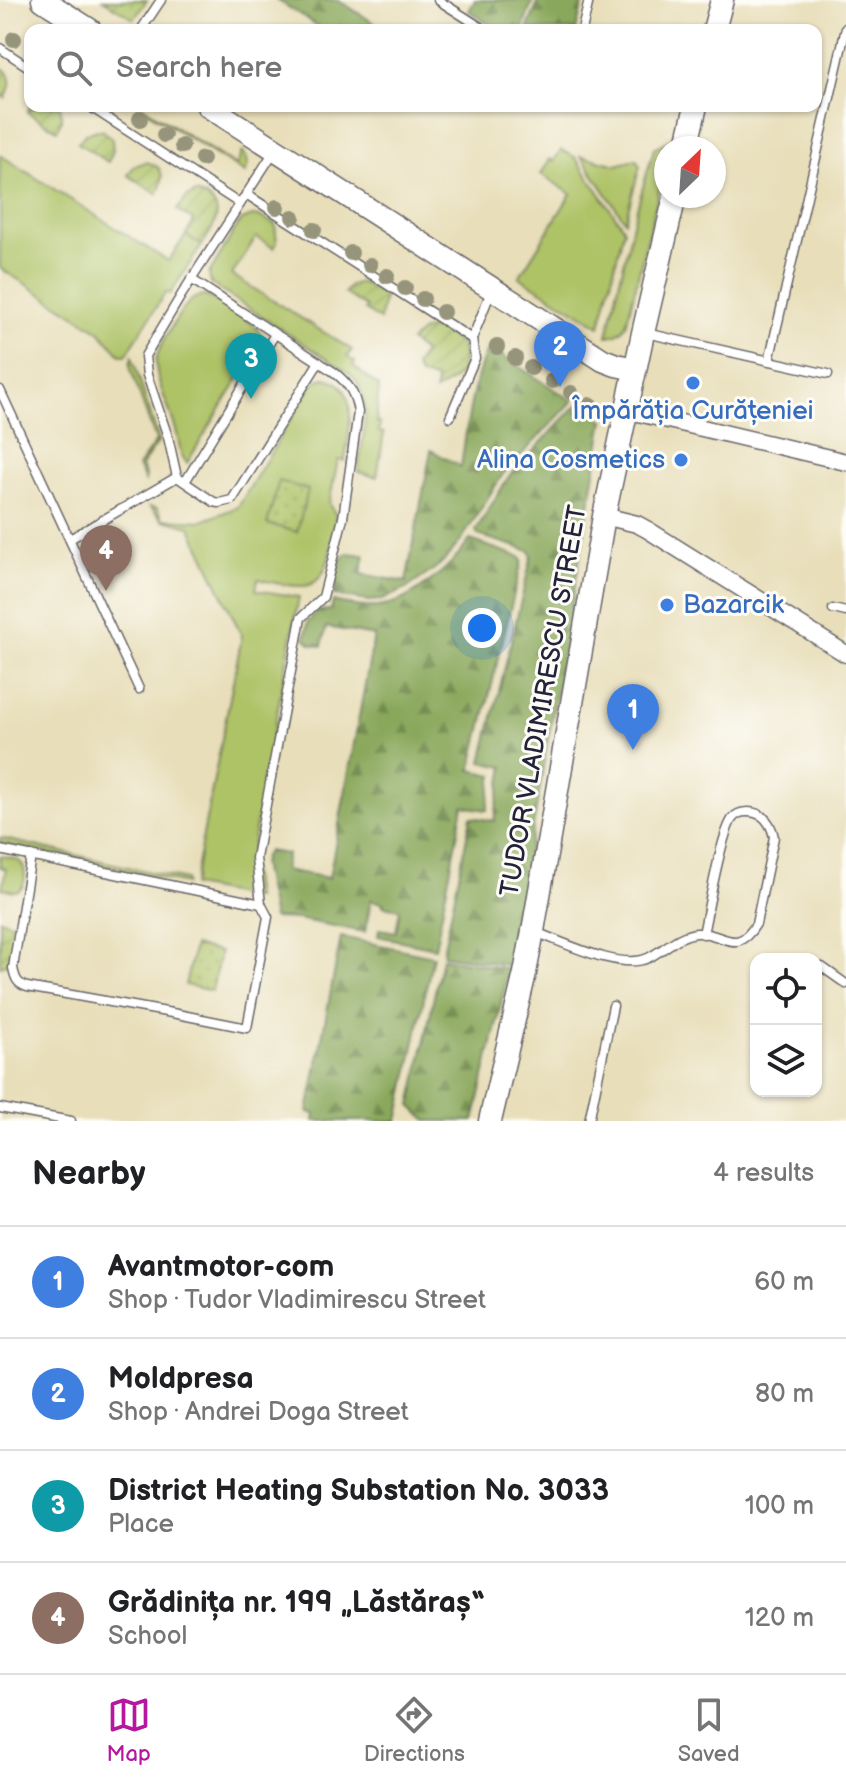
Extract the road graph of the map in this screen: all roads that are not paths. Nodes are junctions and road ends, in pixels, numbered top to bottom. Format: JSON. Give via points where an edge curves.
{"nodes":[{"id":1,"x":43,"y":0,"type":"edge"},
{"id":2,"x":161,"y":0,"type":"edge"},
{"id":3,"x":438,"y":0,"type":"edge"},
{"id":4,"x":589,"y":0,"type":"edge"},
{"id":5,"x":722,"y":0,"type":"edge"},
{"id":6,"x":81,"y":24,"type":"edge"},
{"id":7,"x":145,"y":24,"type":"edge"},
{"id":8,"x":476,"y":24,"type":"edge"},
{"id":9,"x":583,"y":24,"type":"edge"},
{"id":10,"x":716,"y":24,"type":"edge"},
{"id":11,"x":846,"y":28,"type":"edge"},
{"id":12,"x":0,"y":48,"type":"edge"},
{"id":13,"x":24,"y":64,"type":"edge"},
{"id":14,"x":98,"y":112,"type":"edge"},
{"id":15,"x":217,"y":112,"type":"edge"},
{"id":16,"x":695,"y":112,"type":"edge"},
{"id":17,"x":689,"y":136,"type":"edge"},
{"id":18,"x":275,"y":150,"type":"junction"},
{"id":19,"x":246,"y":194,"type":"junction"},
{"id":20,"x":240,"y":204,"type":"junction"},
{"id":21,"x":672,"y":208,"type":"edge"},
{"id":22,"x":191,"y":279,"type":"junction"},
{"id":23,"x":492,"y":288,"type":"junction"},
{"id":24,"x":643,"y":333,"type":"junction"},
{"id":25,"x":275,"y":334,"type":"junction"},
{"id":26,"x":472,"y":339,"type":"junction"},
{"id":27,"x":769,"y":361,"type":"junction"},
{"id":28,"x":319,"y":362,"type":"junction"},
{"id":29,"x":635,"y":369,"type":"junction"},
{"id":30,"x":828,"y":374,"type":"dead end"},
{"id":31,"x":0,"y":390,"type":"edge"},
{"id":32,"x":626,"y":410,"type":"junction"},
{"id":33,"x":450,"y":417,"type":"dead end"},
{"id":34,"x":846,"y":462,"type":"edge"},
{"id":35,"x":181,"y":479,"type":"junction"},
{"id":36,"x":604,"y":516,"type":"junction"},
{"id":37,"x":70,"y":539,"type":"junction"},
{"id":38,"x":833,"y":609,"type":"dead end"},
{"id":39,"x":846,"y":612,"type":"edge"},
{"id":40,"x":846,"y":654,"type":"edge"},
{"id":41,"x":139,"y":689,"type":"dead end"},
{"id":42,"x":0,"y":850,"type":"edge"},
{"id":43,"x":31,"y":856,"type":"junction"},
{"id":44,"x":261,"y":904,"type":"junction"},
{"id":45,"x":533,"y":931,"type":"junction"},
{"id":46,"x":703,"y":934,"type":"junction"},
{"id":47,"x":822,"y":967,"type":"dead end"},
{"id":48,"x":846,"y":984,"type":"edge"},
{"id":49,"x":613,"y":1006,"type":"dead end"},
{"id":50,"x":0,"y":1108,"type":"edge"},
{"id":51,"x":71,"y":1121,"type":"edge"},
{"id":52,"x":490,"y":1121,"type":"edge"},
{"id":53,"x":589,"y":1121,"type":"edge"}],
"edges":[{"from":1,"to":6,"type":"main road"},
{"from":2,"to":7,"type":"lane"},
{"from":3,"to":8,"type":"lane"},
{"from":4,"to":9,"type":"lane"},
{"from":5,"to":10,"type":"main road"},
{"from":11,"to":27,"type":"lane"},
{"from":12,"to":13,"type":"lane"},
{"from":14,"to":20,"type":"lane"},
{"from":15,"to":18,"type":"main road"},
{"from":16,"to":17,"type":"main road"},
{"from":18,"to":19,"type":"lane"},
{"from":18,"to":23,"type":"main road"},
{"from":19,"to":20,"type":"lane"},
{"from":19,"to":26,"type":"lane"},
{"from":20,"to":22,"type":"lane"},
{"from":21,"to":24,"type":"main road","name":"TUDOR VLADIMIRESCU STREET"},
{"from":22,"to":25,"type":"lane"},
{"from":22,"to":35,"type":"lane","via":[[145,356]]},
{"from":23,"to":26,"type":"lane"},
{"from":23,"to":29,"type":"main road","via":[[603,360]]},
{"from":24,"to":27,"type":"lane"},
{"from":24,"to":29,"type":"main road","name":"TUDOR VLADIMIRESCU STREET"},
{"from":25,"to":28,"type":"lane"},
{"from":25,"to":35,"type":"lane"},
{"from":26,"to":33,"type":"lane","via":[[475,358]]},
{"from":27,"to":30,"type":"lane"},
{"from":28,"to":35,"type":"lane","via":[[232,500],[214,502]]},
{"from":28,"to":44,"type":"lane","via":[[348,383],[355,396],[356,431],[343,518],[323,597],[301,618],[256,858]]},
{"from":29,"to":32,"type":"main road","name":"TUDOR VLADIMIRESCU STREET"},
{"from":31,"to":37,"type":"lane"},
{"from":32,"to":34,"type":"street"},
{"from":32,"to":36,"type":"main road","name":"TUDOR VLADIMIRESCU STREET"},
{"from":35,"to":37,"type":"lane"},
{"from":36,"to":40,"type":"street","via":[[648,530]]},
{"from":36,"to":45,"type":"main road","name":"TUDOR VLADIMIRESCU STREET"},
{"from":37,"to":41,"type":"lane"},
{"from":38,"to":39,"type":"lane"},
{"from":42,"to":43,"type":"lane"},
{"from":43,"to":44,"type":"lane"},
{"from":43,"to":44,"type":"lane","via":[[13,968],[20,985],[27,987],[247,1028],[268,917]]},
{"from":45,"to":46,"type":"lane","via":[[621,961],[645,960],[685,936]]},
{"from":45,"to":52,"type":"main road","name":"TUDOR VLADIMIRESCU STREET"},
{"from":46,"to":46,"type":"lane","via":[[735,942],[756,924],[774,837],[763,817],[745,812],[730,821]]},
{"from":47,"to":48,"type":"lane"},
{"from":49,"to":53,"type":"lane"},
{"from":50,"to":51,"type":"lane"}]}
